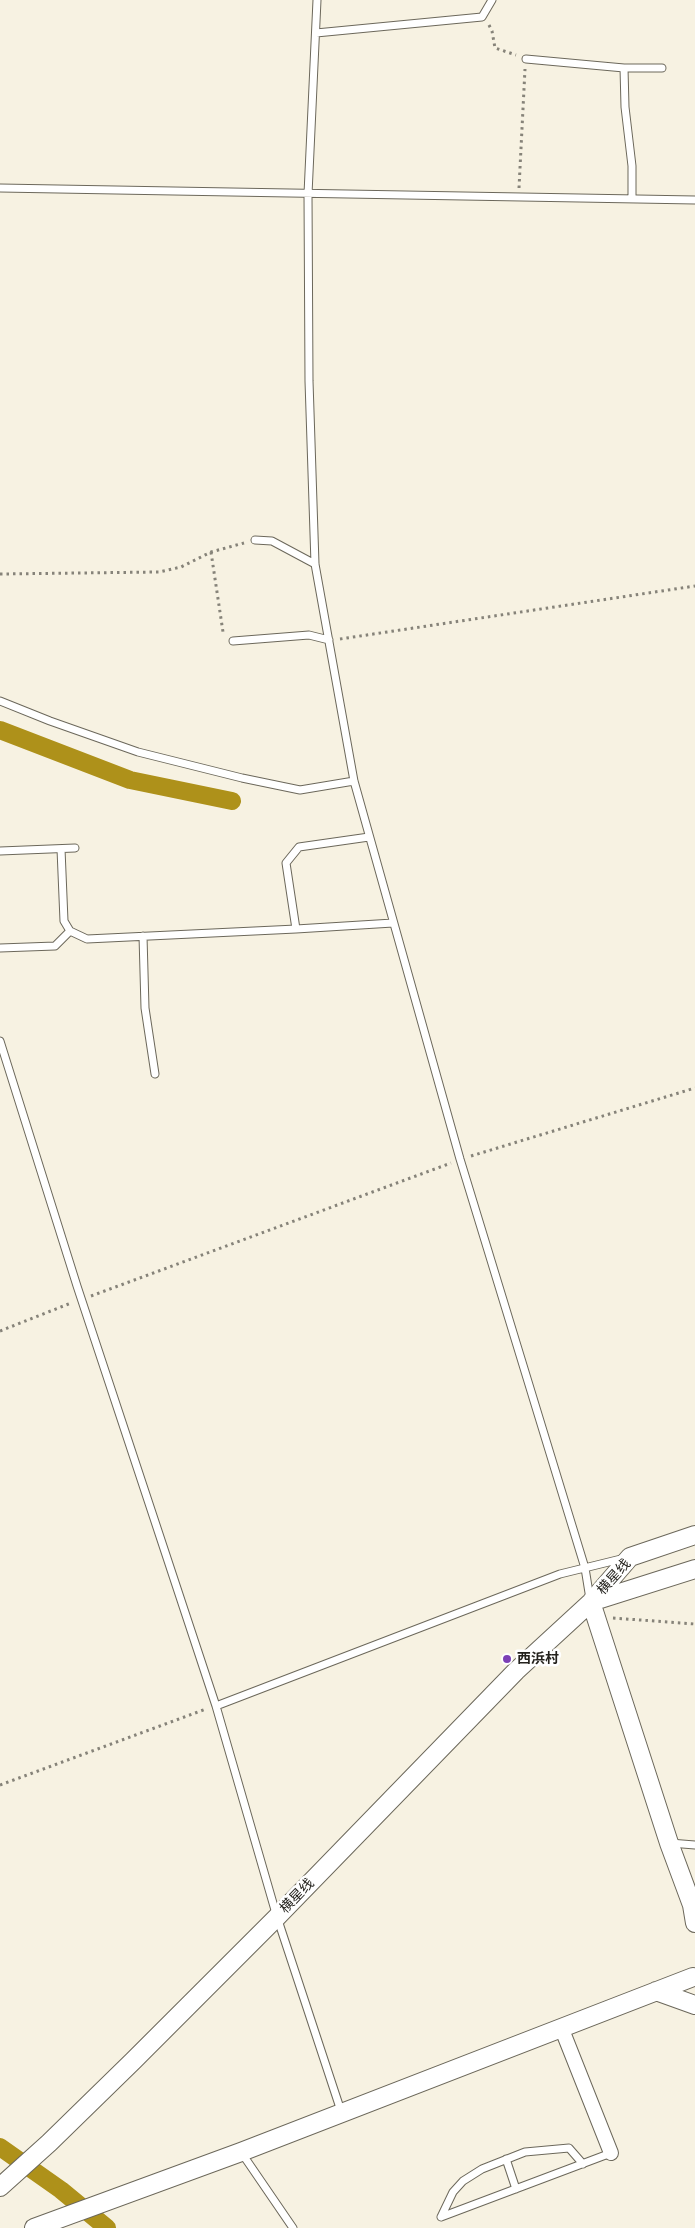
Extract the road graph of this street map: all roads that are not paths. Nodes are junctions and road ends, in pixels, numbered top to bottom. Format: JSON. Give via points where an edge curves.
{"nodes":[{"id":1,"x":317,"y":0,"type":"edge"},
{"id":2,"x":492,"y":0,"type":"edge"},
{"id":3,"x":316,"y":33,"type":"junction"},
{"id":4,"x":526,"y":58,"type":"road end"},
{"id":5,"x":624,"y":68,"type":"junction"},
{"id":6,"x":662,"y":68,"type":"dead end"},
{"id":7,"x":0,"y":188,"type":"edge"},
{"id":8,"x":308,"y":194,"type":"junction"},
{"id":9,"x":632,"y":199,"type":"junction"},
{"id":10,"x":695,"y":200,"type":"edge"},
{"id":11,"x":255,"y":540,"type":"road end"},
{"id":12,"x":315,"y":564,"type":"junction"},
{"id":13,"x":329,"y":640,"type":"junction"},
{"id":14,"x":233,"y":642,"type":"road end"},
{"id":15,"x":0,"y":701,"type":"edge"},
{"id":16,"x":354,"y":781,"type":"junction"},
{"id":17,"x":369,"y":837,"type":"junction"},
{"id":18,"x":75,"y":848,"type":"dead end"},
{"id":19,"x":61,"y":849,"type":"junction"},
{"id":20,"x":0,"y":851,"type":"edge"},
{"id":21,"x":393,"y":923,"type":"junction"},
{"id":22,"x":296,"y":930,"type":"junction"},
{"id":23,"x":70,"y":931,"type":"junction"},
{"id":24,"x":143,"y":936,"type":"junction"},
{"id":25,"x":0,"y":948,"type":"edge"},
{"id":26,"x":0,"y":1041,"type":"edge"},
{"id":27,"x":155,"y":1074,"type":"dead end"},
{"id":28,"x":695,"y":1535,"type":"edge"},
{"id":29,"x":630,"y":1557,"type":"junction"},
{"id":30,"x":585,"y":1568,"type":"junction"},
{"id":31,"x":695,"y":1569,"type":"edge"},
{"id":32,"x":593,"y":1609,"type":"junction"},
{"id":33,"x":216,"y":1706,"type":"junction"},
{"id":34,"x":669,"y":1843,"type":"junction"},
{"id":35,"x":695,"y":1845,"type":"edge"},
{"id":36,"x":277,"y":1916,"type":"junction"},
{"id":37,"x":695,"y":1923,"type":"edge"},
{"id":38,"x":694,"y":1974,"type":"edge"},
{"id":39,"x":656,"y":1991,"type":"junction"},
{"id":40,"x":695,"y":2005,"type":"edge"},
{"id":41,"x":561,"y":2027,"type":"junction"},
{"id":42,"x":342,"y":2112,"type":"junction"},
{"id":43,"x":241,"y":2152,"type":"junction"},
{"id":44,"x":611,"y":2153,"type":"joint"},
{"id":45,"x":506,"y":2159,"type":"junction"},
{"id":46,"x":583,"y":2164,"type":"junction"},
{"id":47,"x":2,"y":2186,"type":"edge"},
{"id":48,"x":516,"y":2189,"type":"junction"},
{"id":49,"x":39,"y":2227,"type":"edge"},
{"id":50,"x":293,"y":2228,"type":"edge"}],
"edges":[{"from":1,"to":3,"type":"lane"},
{"from":2,"to":3,"type":"lane","via":[[482,17]]},
{"from":3,"to":8,"type":"lane"},
{"from":4,"to":5,"type":"lane"},
{"from":5,"to":6,"type":"lane"},
{"from":5,"to":9,"type":"lane"},
{"from":7,"to":8,"type":"lane"},
{"from":8,"to":9,"type":"lane"},
{"from":8,"to":12,"type":"lane","via":[[309,381]]},
{"from":9,"to":10,"type":"lane"},
{"from":11,"to":12,"type":"lane","via":[[272,541]]},
{"from":12,"to":13,"type":"lane"},
{"from":13,"to":14,"type":"lane","via":[[309,635]]},
{"from":13,"to":16,"type":"lane"},
{"from":15,"to":16,"type":"lane","via":[[138,752],[242,778],[300,790]]},
{"from":16,"to":17,"type":"lane"},
{"from":17,"to":21,"type":"lane"},
{"from":17,"to":22,"type":"lane","via":[[298,847],[286,863]]},
{"from":18,"to":19,"type":"lane"},
{"from":19,"to":20,"type":"lane"},
{"from":19,"to":23,"type":"lane","via":[[64,921]]},
{"from":21,"to":22,"type":"lane"},
{"from":21,"to":30,"type":"lane","via":[[460,1159]]},
{"from":22,"to":24,"type":"lane"},
{"from":23,"to":24,"type":"lane","via":[[87,939]]},
{"from":23,"to":25,"type":"lane","via":[[55,946]]},
{"from":24,"to":27,"type":"lane","via":[[145,1008]]},
{"from":26,"to":33,"type":"lane","via":[[81,1299]]},
{"from":28,"to":29,"type":"street","name":"横星线"},
{"from":29,"to":30,"type":"lane"},
{"from":29,"to":32,"type":"street","name":"横星线"},
{"from":30,"to":32,"type":"lane"},
{"from":30,"to":33,"type":"lane","via":[[560,1574]]},
{"from":31,"to":32,"type":"street","name":"横星线"},
{"from":32,"to":34,"type":"street"},
{"from":32,"to":36,"type":"street","name":"横星线","via":[[516,1671]]},
{"from":33,"to":36,"type":"lane"},
{"from":34,"to":35,"type":"lane"},
{"from":34,"to":37,"type":"street","via":[[692,1905]]},
{"from":36,"to":42,"type":"lane"},
{"from":36,"to":47,"type":"street","name":"横星线"},
{"from":38,"to":39,"type":"street"},
{"from":39,"to":40,"type":"street"},
{"from":39,"to":41,"type":"street"},
{"from":41,"to":42,"type":"street"},
{"from":41,"to":44,"type":"street"},
{"from":42,"to":43,"type":"street"},
{"from":43,"to":49,"type":"street"},
{"from":43,"to":50,"type":"lane"},
{"from":44,"to":46,"type":"lane"},
{"from":45,"to":46,"type":"lane","via":[[525,2152],[569,2148]]},
{"from":45,"to":48,"type":"lane"},
{"from":45,"to":48,"type":"lane","via":[[463,2181],[453,2192],[441,2217]]},
{"from":46,"to":48,"type":"lane"}]}
